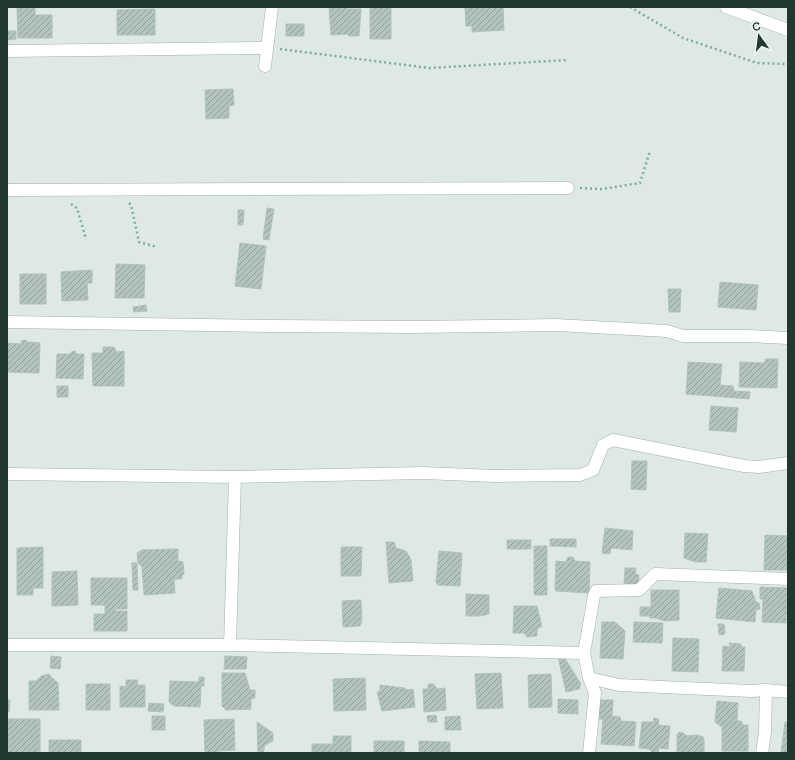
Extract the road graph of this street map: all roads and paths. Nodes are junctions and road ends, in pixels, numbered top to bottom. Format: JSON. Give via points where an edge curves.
{"nodes":[{"id":1,"x":272,"y":7,"type":"edge"},
{"id":2,"x":630,"y":7,"type":"edge"},
{"id":3,"x":726,"y":7,"type":"edge"},
{"id":4,"x":788,"y":30,"type":"edge"},
{"id":5,"x":267,"y":47,"type":"junction"},
{"id":6,"x":7,"y":51,"type":"edge"},
{"id":7,"x":568,"y":60,"type":"dead end"},
{"id":8,"x":788,"y":64,"type":"edge"},
{"id":9,"x":265,"y":66,"type":"dead end"},
{"id":10,"x":650,"y":151,"type":"dead end"},
{"id":11,"x":568,"y":188,"type":"joint"},
{"id":12,"x":7,"y":190,"type":"edge"},
{"id":13,"x":50,"y":190,"type":"junction"},
{"id":14,"x":119,"y":190,"type":"junction"},
{"id":15,"x":86,"y":239,"type":"dead end"},
{"id":16,"x":157,"y":247,"type":"dead end"},
{"id":17,"x":7,"y":322,"type":"edge"},
{"id":18,"x":788,"y":338,"type":"edge"},
{"id":19,"x":788,"y":463,"type":"edge"},
{"id":20,"x":7,"y":474,"type":"edge"},
{"id":21,"x":234,"y":477,"type":"junction"},
{"id":22,"x":788,"y":579,"type":"edge"},
{"id":23,"x":7,"y":645,"type":"edge"},
{"id":24,"x":230,"y":645,"type":"junction"},
{"id":25,"x":584,"y":653,"type":"junction"},
{"id":26,"x":589,"y":678,"type":"junction"},
{"id":27,"x":766,"y":690,"type":"junction"},
{"id":28,"x":788,"y":692,"type":"edge"},
{"id":29,"x":589,"y":753,"type":"edge"},
{"id":30,"x":762,"y":753,"type":"edge"}],
"edges":[{"from":1,"to":5,"type":"street"},
{"from":2,"to":8,"type":"path","via":[[683,38],[758,63]]},
{"from":3,"to":4,"type":"street"},
{"from":5,"to":6,"type":"street"},
{"from":5,"to":7,"type":"path","via":[[429,68]]},
{"from":5,"to":9,"type":"street"},
{"from":10,"to":11,"type":"path","via":[[640,183],[602,189]]},
{"from":11,"to":14,"type":"street"},
{"from":12,"to":13,"type":"street"},
{"from":13,"to":14,"type":"street"},
{"from":13,"to":15,"type":"path","via":[[77,208]]},
{"from":14,"to":16,"type":"path","via":[[131,205],[139,242]]},
{"from":17,"to":18,"type":"street","via":[[412,327],[556,325],[667,331],[683,336]]},
{"from":19,"to":21,"type":"street","via":[[759,468],[613,440],[603,446],[593,470],[580,475],[495,476],[424,473]]},
{"from":20,"to":21,"type":"street"},
{"from":21,"to":24,"type":"street"},
{"from":22,"to":25,"type":"street","via":[[655,574],[639,590],[596,591]]},
{"from":23,"to":24,"type":"street"},
{"from":24,"to":25,"type":"street"},
{"from":25,"to":26,"type":"street"},
{"from":26,"to":27,"type":"street","via":[[619,684]]},
{"from":26,"to":29,"type":"street","via":[[595,694]]},
{"from":27,"to":28,"type":"street"},
{"from":27,"to":30,"type":"street"}]}
